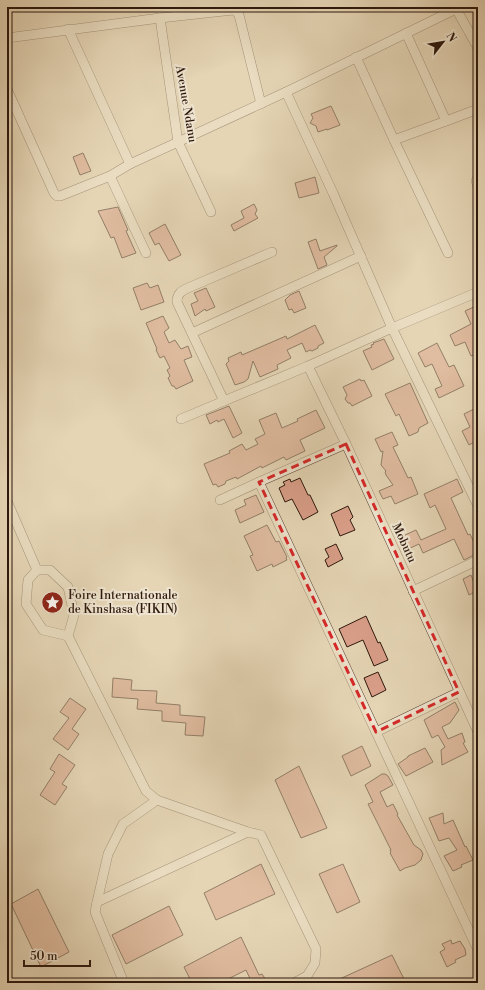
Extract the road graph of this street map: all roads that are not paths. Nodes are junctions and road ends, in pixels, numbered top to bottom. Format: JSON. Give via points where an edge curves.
{"nodes":[{"id":1,"x":456,"y":8,"type":"edge"},
{"id":2,"x":160,"y":18,"type":"junction"},
{"id":3,"x":68,"y":29,"type":"junction"},
{"id":4,"x":406,"y":33,"type":"junction"},
{"id":5,"x":7,"y":38,"type":"edge"},
{"id":6,"x":478,"y":48,"type":"edge"},
{"id":7,"x":356,"y":57,"type":"junction"},
{"id":8,"x":7,"y":89,"type":"edge"},
{"id":9,"x":286,"y":92,"type":"junction"},
{"id":10,"x":261,"y":104,"type":"junction"},
{"id":11,"x":478,"y":109,"type":"edge"},
{"id":12,"x":446,"y":121,"type":"junction"},
{"id":13,"x":394,"y":140,"type":"junction"},
{"id":14,"x":178,"y":142,"type":"junction"},
{"id":15,"x":130,"y":164,"type":"junction"},
{"id":16,"x":110,"y":176,"type":"junction"},
{"id":17,"x":478,"y":178,"type":"edge"},
{"id":18,"x":478,"y":187,"type":"edge"},
{"id":19,"x":211,"y":212,"type":"dead end"},
{"id":20,"x":146,"y":252,"type":"dead end"},
{"id":21,"x":272,"y":252,"type":"dead end"},
{"id":22,"x":448,"y":253,"type":"dead end"},
{"id":23,"x":361,"y":256,"type":"junction"},
{"id":24,"x":478,"y":292,"type":"edge"},
{"id":25,"x":392,"y":328,"type":"junction"},
{"id":26,"x":192,"y":333,"type":"junction"},
{"id":27,"x":308,"y":366,"type":"junction"},
{"id":28,"x":224,"y":401,"type":"junction"},
{"id":29,"x":181,"y":419,"type":"dead end"},
{"id":30,"x":346,"y":444,"type":"junction"},
{"id":31,"x":260,"y":482,"type":"junction"},
{"id":32,"x":220,"y":500,"type":"dead end"},
{"id":33,"x":7,"y":501,"type":"edge"},
{"id":34,"x":478,"y":506,"type":"edge"},
{"id":35,"x":478,"y":560,"type":"edge"},
{"id":36,"x":37,"y":570,"type":"junction"},
{"id":37,"x":413,"y":591,"type":"junction"},
{"id":38,"x":68,"y":636,"type":"junction"},
{"id":39,"x":460,"y":692,"type":"junction"},
{"id":40,"x":376,"y":732,"type":"junction"},
{"id":41,"x":478,"y":732,"type":"edge"},
{"id":42,"x":157,"y":800,"type":"junction"},
{"id":43,"x":248,"y":832,"type":"junction"},
{"id":44,"x":97,"y":902,"type":"junction"},
{"id":45,"x":478,"y":950,"type":"edge"},
{"id":46,"x":124,"y":983,"type":"edge"},
{"id":47,"x":294,"y":983,"type":"edge"}],
"edges":[{"from":1,"to":4,"type":"street"},
{"from":1,"to":6,"type":"street"},
{"from":2,"to":3,"type":"street"},
{"from":2,"to":10,"type":"street","via":[[236,11]]},
{"from":2,"to":14,"type":"street","name":"Avenue Ndanu"},
{"from":3,"to":5,"type":"street"},
{"from":3,"to":15,"type":"street"},
{"from":4,"to":7,"type":"street"},
{"from":4,"to":12,"type":"street"},
{"from":7,"to":9,"type":"street"},
{"from":7,"to":13,"type":"street"},
{"from":8,"to":16,"type":"street","via":[[57,196]]},
{"from":9,"to":10,"type":"street"},
{"from":9,"to":23,"type":"street"},
{"from":10,"to":14,"type":"street"},
{"from":11,"to":12,"type":"street"},
{"from":12,"to":13,"type":"street"},
{"from":13,"to":22,"type":"street"},
{"from":14,"to":15,"type":"street"},
{"from":14,"to":19,"type":"street","name":"Avenue Ndanu"},
{"from":15,"to":16,"type":"street"},
{"from":16,"to":20,"type":"street"},
{"from":17,"to":18,"type":"street"},
{"from":21,"to":26,"type":"street","via":[[180,292],[177,302]]},
{"from":23,"to":25,"type":"street"},
{"from":23,"to":26,"type":"street"},
{"from":24,"to":25,"type":"street"},
{"from":25,"to":27,"type":"street"},
{"from":25,"to":34,"type":"street"},
{"from":26,"to":28,"type":"street"},
{"from":27,"to":28,"type":"street"},
{"from":27,"to":30,"type":"street","name":"Mobutu"},
{"from":28,"to":29,"type":"street"},
{"from":30,"to":31,"type":"street"},
{"from":30,"to":37,"type":"street","name":"Mobutu"},
{"from":31,"to":32,"type":"street"},
{"from":31,"to":40,"type":"street"},
{"from":33,"to":36,"type":"street"},
{"from":35,"to":37,"type":"street"},
{"from":36,"to":38,"type":"street","via":[[50,570],[68,587],[74,615]]},
{"from":36,"to":38,"type":"street","via":[[28,580],[26,604],[43,630]]},
{"from":37,"to":39,"type":"street","name":"Mobutu"},
{"from":38,"to":42,"type":"street","via":[[146,791]]},
{"from":39,"to":40,"type":"street"},
{"from":39,"to":41,"type":"street","name":"Mobutu"},
{"from":40,"to":45,"type":"street"},
{"from":42,"to":43,"type":"street"},
{"from":42,"to":44,"type":"street","via":[[124,824],[108,854]]},
{"from":43,"to":44,"type":"street"},
{"from":43,"to":47,"type":"street","via":[[261,834],[316,949],[315,963],[307,976]]},
{"from":44,"to":46,"type":"street","via":[[95,912]]}]}
